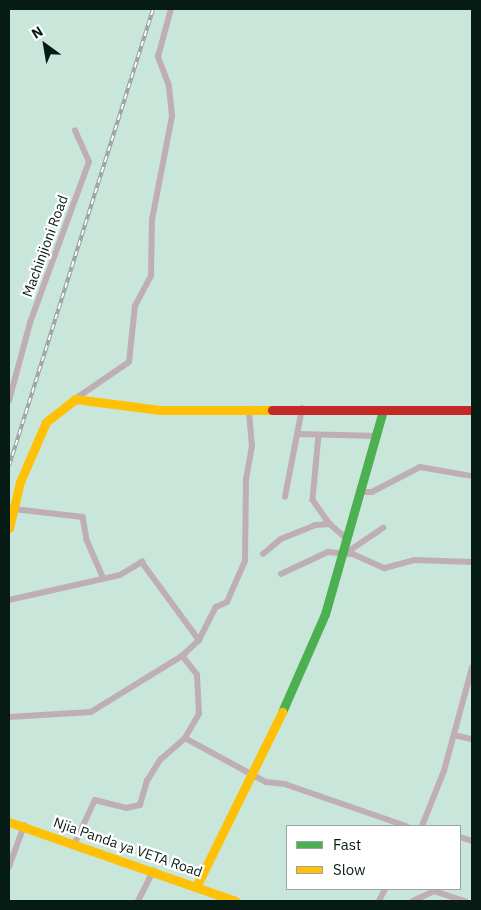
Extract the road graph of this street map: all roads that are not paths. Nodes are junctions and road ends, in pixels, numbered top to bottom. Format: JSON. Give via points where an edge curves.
{"nodes":[{"id":1,"x":171,"y":9,"type":"edge"},
{"id":2,"x":74,"y":132,"type":"dead end"},
{"id":3,"x":9,"y":399,"type":"edge"},
{"id":4,"x":75,"y":399,"type":"junction"},
{"id":5,"x":248,"y":409,"type":"junction"},
{"id":6,"x":302,"y":409,"type":"junction"},
{"id":7,"x":383,"y":410,"type":"junction"},
{"id":8,"x":472,"y":410,"type":"edge"},
{"id":9,"x":298,"y":434,"type":"junction"},
{"id":10,"x":319,"y":435,"type":"junction"},
{"id":11,"x":378,"y":436,"type":"junction"},
{"id":12,"x":472,"y":476,"type":"edge"},
{"id":13,"x":359,"y":492,"type":"junction"},
{"id":14,"x":285,"y":497,"type":"dead end"},
{"id":15,"x":14,"y":509,"type":"junction"},
{"id":16,"x":330,"y":524,"type":"junction"},
{"id":17,"x":9,"y":528,"type":"edge"},
{"id":18,"x":383,"y":528,"type":"dead end"},
{"id":19,"x":346,"y":538,"type":"junction"},
{"id":20,"x":344,"y":553,"type":"junction"},
{"id":21,"x":263,"y":554,"type":"dead end"},
{"id":22,"x":472,"y":562,"type":"edge"},
{"id":23,"x":281,"y":574,"type":"dead end"},
{"id":24,"x":103,"y":578,"type":"junction"},
{"id":25,"x":9,"y":600,"type":"edge"},
{"id":26,"x":199,"y":640,"type":"junction"},
{"id":27,"x":182,"y":656,"type":"junction"},
{"id":28,"x":472,"y":668,"type":"edge"},
{"id":29,"x":9,"y":717,"type":"edge"},
{"id":30,"x":454,"y":735,"type":"junction"},
{"id":31,"x":185,"y":738,"type":"junction"},
{"id":32,"x":472,"y":739,"type":"edge"},
{"id":33,"x":253,"y":773,"type":"junction"},
{"id":34,"x":9,"y":822,"type":"edge"},
{"id":35,"x":403,"y":825,"type":"edge"},
{"id":36,"x":422,"y":825,"type":"edge"},
{"id":37,"x":24,"y":826,"type":"junction"},
{"id":38,"x":75,"y":844,"type":"junction"},
{"id":39,"x":9,"y":868,"type":"edge"},
{"id":40,"x":153,"y":870,"type":"junction"},
{"id":41,"x":197,"y":886,"type":"junction"},
{"id":42,"x":138,"y":901,"type":"edge"},
{"id":43,"x":236,"y":901,"type":"edge"},
{"id":44,"x":413,"y":901,"type":"edge"},
{"id":45,"x":465,"y":901,"type":"edge"}],
"edges":[{"from":1,"to":4,"type":"street","via":[[158,57],[170,86],[172,116],[152,220],[151,276],[135,306],[129,362]]},
{"from":2,"to":3,"type":"street","name":"Machinjioni Road","via":[[89,162],[30,323]]},
{"from":4,"to":5,"type":"street","via":[[160,410]]},
{"from":4,"to":15,"type":"street","via":[[46,422],[20,482]]},
{"from":5,"to":6,"type":"street"},
{"from":5,"to":26,"type":"street","via":[[252,447],[246,480],[245,561],[227,602],[216,607]]},
{"from":6,"to":7,"type":"street"},
{"from":6,"to":9,"type":"street"},
{"from":7,"to":8,"type":"street"},
{"from":7,"to":11,"type":"street"},
{"from":9,"to":10,"type":"street"},
{"from":9,"to":14,"type":"street"},
{"from":10,"to":11,"type":"street"},
{"from":10,"to":16,"type":"street","via":[[313,500]]},
{"from":11,"to":13,"type":"street"},
{"from":12,"to":13,"type":"street","via":[[420,468],[372,492]]},
{"from":13,"to":19,"type":"street"},
{"from":15,"to":17,"type":"street"},
{"from":15,"to":24,"type":"street","via":[[83,517],[87,540]]},
{"from":16,"to":19,"type":"street"},
{"from":16,"to":21,"type":"street","via":[[290,535]]},
{"from":18,"to":20,"type":"street"},
{"from":19,"to":20,"type":"street"},
{"from":20,"to":22,"type":"street","via":[[385,568],[414,560]]},
{"from":20,"to":23,"type":"street","via":[[318,555],[294,571]]},
{"from":20,"to":33,"type":"street","via":[[324,614]]},
{"from":24,"to":25,"type":"street"},
{"from":24,"to":26,"type":"street","via":[[120,575],[143,562]]},
{"from":26,"to":27,"type":"street"},
{"from":27,"to":29,"type":"street","via":[[91,712]]},
{"from":27,"to":31,"type":"street","via":[[197,675],[200,697],[200,712]]},
{"from":28,"to":30,"type":"street"},
{"from":30,"to":32,"type":"street"},
{"from":30,"to":36,"type":"street"},
{"from":31,"to":33,"type":"street"},
{"from":31,"to":38,"type":"street","via":[[160,760],[139,806],[126,808],[100,799],[93,801]]},
{"from":33,"to":35,"type":"street","via":[[266,782],[285,784]]},
{"from":33,"to":41,"type":"street","via":[[231,810]]},
{"from":34,"to":37,"type":"street","name":"Njia Panda ya VETA Road"},
{"from":37,"to":38,"type":"street","name":"Njia Panda ya VETA Road"},
{"from":37,"to":39,"type":"street"},
{"from":38,"to":40,"type":"street","name":"Njia Panda ya VETA Road"},
{"from":40,"to":41,"type":"street","name":"Njia Panda ya VETA Road"},
{"from":40,"to":42,"type":"street"},
{"from":41,"to":43,"type":"street","name":"Njia Panda ya VETA Road"},
{"from":44,"to":45,"type":"street","via":[[434,891]]}]}
